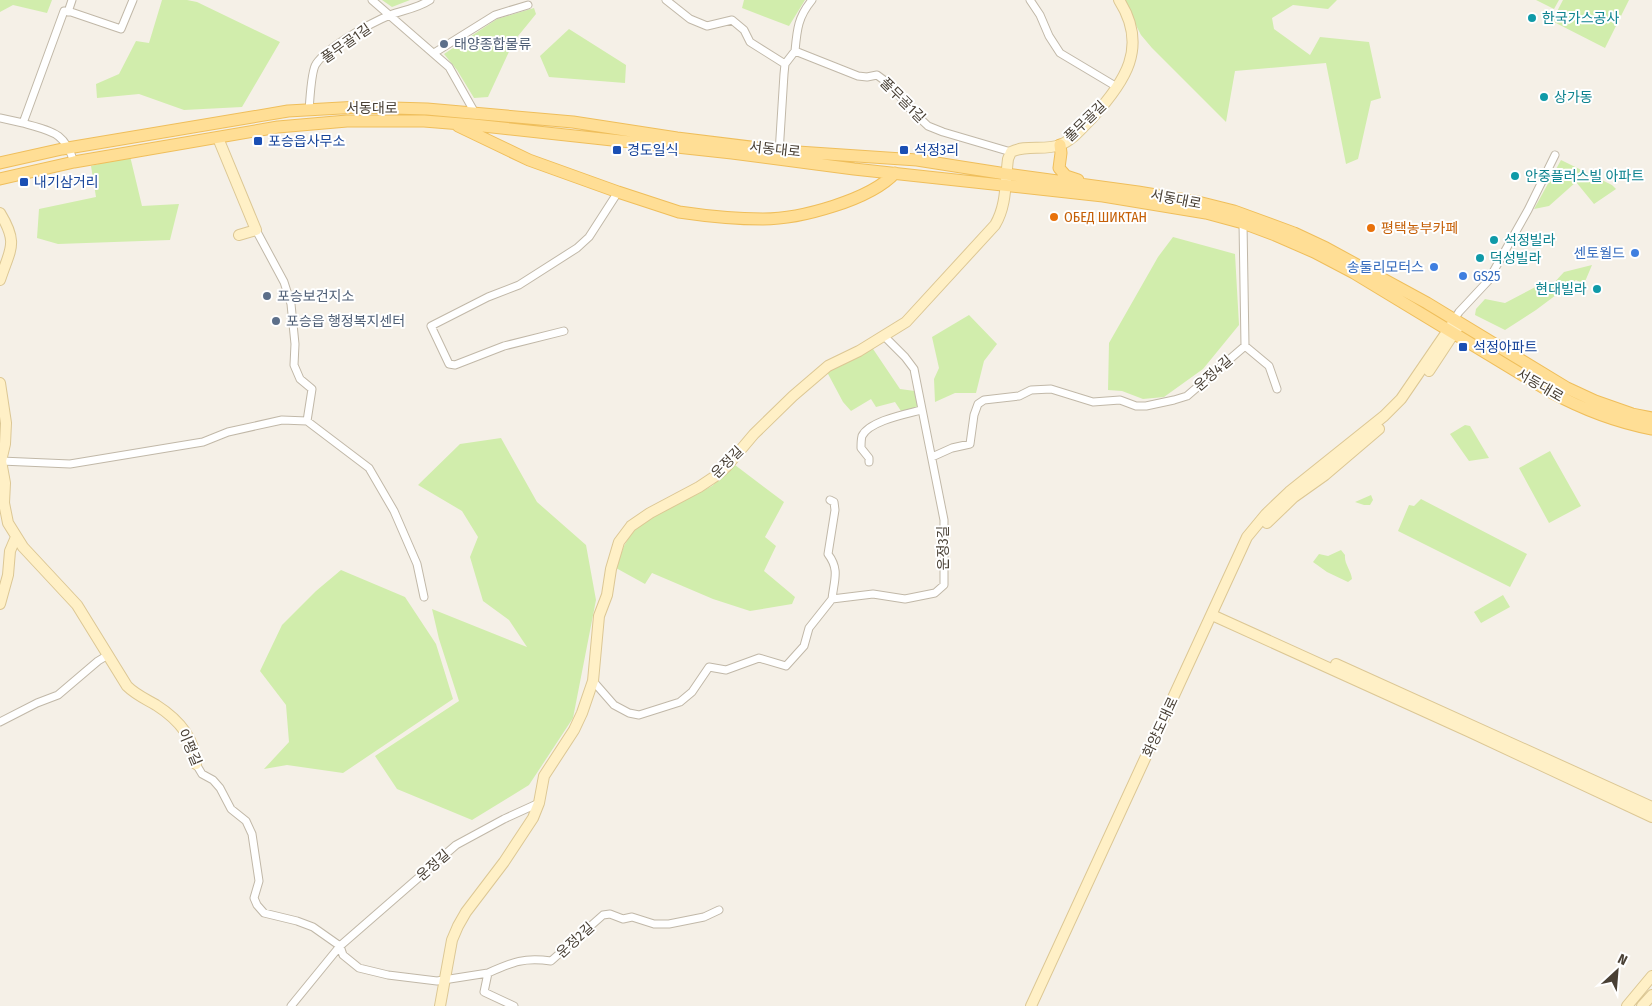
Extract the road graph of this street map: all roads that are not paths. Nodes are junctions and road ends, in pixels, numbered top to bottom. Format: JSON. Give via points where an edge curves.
{"nodes":[{"id":1,"x":72,"y":0,"type":"edge"},
{"id":2,"x":133,"y":0,"type":"edge"},
{"id":3,"x":372,"y":0,"type":"edge"},
{"id":4,"x":430,"y":0,"type":"edge"},
{"id":5,"x":666,"y":0,"type":"edge"},
{"id":6,"x":812,"y":0,"type":"edge"},
{"id":7,"x":1030,"y":0,"type":"edge"},
{"id":8,"x":1118,"y":0,"type":"edge"},
{"id":9,"x":528,"y":5,"type":"dead end"},
{"id":10,"x":68,"y":12,"type":"junction"},
{"id":11,"x":391,"y":15,"type":"junction"},
{"id":12,"x":795,"y":51,"type":"junction"},
{"id":13,"x":434,"y":53,"type":"junction"},
{"id":14,"x":785,"y":64,"type":"junction"},
{"id":15,"x":1117,"y":86,"type":"junction"},
{"id":16,"x":309,"y":110,"type":"junction"},
{"id":17,"x":475,"y":113,"type":"junction"},
{"id":18,"x":0,"y":118,"type":"edge"},
{"id":19,"x":23,"y":123,"type":"junction"},
{"id":20,"x":213,"y":123,"type":"junction"},
{"id":21,"x":452,"y":124,"type":"junction"},
{"id":22,"x":218,"y":138,"type":"junction"},
{"id":23,"x":1060,"y":145,"type":"junction"},
{"id":24,"x":70,"y":148,"type":"junction"},
{"id":25,"x":1011,"y":152,"type":"junction"},
{"id":26,"x":779,"y":155,"type":"junction"},
{"id":27,"x":1555,"y":155,"type":"dead end"},
{"id":28,"x":74,"y":162,"type":"junction"},
{"id":29,"x":0,"y":163,"type":"edge"},
{"id":30,"x":895,"y":173,"type":"junction"},
{"id":31,"x":0,"y":179,"type":"edge"},
{"id":32,"x":1006,"y":180,"type":"junction"},
{"id":33,"x":1084,"y":184,"type":"junction"},
{"id":34,"x":618,"y":192,"type":"junction"},
{"id":35,"x":0,"y":212,"type":"edge"},
{"id":36,"x":1243,"y":223,"type":"junction"},
{"id":37,"x":256,"y":230,"type":"junction"},
{"id":38,"x":239,"y":235,"type":"dead end"},
{"id":39,"x":0,"y":280,"type":"edge"},
{"id":40,"x":1454,"y":327,"type":"junction"},
{"id":41,"x":564,"y":330,"type":"dead end"},
{"id":42,"x":884,"y":336,"type":"junction"},
{"id":43,"x":1245,"y":346,"type":"junction"},
{"id":44,"x":0,"y":383,"type":"edge"},
{"id":45,"x":1277,"y":389,"type":"dead end"},
{"id":46,"x":921,"y":410,"type":"junction"},
{"id":47,"x":1652,"y":418,"type":"edge"},
{"id":48,"x":307,"y":421,"type":"junction"},
{"id":49,"x":1652,"y":429,"type":"edge"},
{"id":50,"x":932,"y":457,"type":"junction"},
{"id":51,"x":1,"y":462,"type":"junction"},
{"id":52,"x":869,"y":462,"type":"dead end"},
{"id":53,"x":830,"y":500,"type":"dead end"},
{"id":54,"x":16,"y":537,"type":"junction"},
{"id":55,"x":424,"y":597,"type":"dead end"},
{"id":56,"x":832,"y":599,"type":"junction"},
{"id":57,"x":0,"y":604,"type":"edge"},
{"id":58,"x":1216,"y":613,"type":"junction"},
{"id":59,"x":108,"y":655,"type":"junction"},
{"id":60,"x":593,"y":681,"type":"junction"},
{"id":61,"x":0,"y":722,"type":"edge"},
{"id":62,"x":196,"y":764,"type":"joint"},
{"id":63,"x":539,"y":803,"type":"junction"},
{"id":64,"x":1636,"y":805,"type":"junction"},
{"id":65,"x":1652,"y":807,"type":"edge"},
{"id":66,"x":1652,"y":817,"type":"edge"},
{"id":67,"x":719,"y":910,"type":"dead end"},
{"id":68,"x":340,"y":946,"type":"junction"},
{"id":69,"x":488,"y":973,"type":"junction"},
{"id":70,"x":1652,"y":976,"type":"edge"},
{"id":71,"x":444,"y":981,"type":"junction"},
{"id":72,"x":1652,"y":995,"type":"edge"},
{"id":73,"x":291,"y":1006,"type":"edge"},
{"id":74,"x":440,"y":1006,"type":"edge"},
{"id":75,"x":512,"y":1006,"type":"edge"},
{"id":76,"x":1031,"y":1006,"type":"edge"},
{"id":77,"x":1038,"y":1006,"type":"edge"},
{"id":78,"x":1627,"y":1006,"type":"edge"},
{"id":79,"x":1642,"y":1006,"type":"edge"}],
"edges":[{"from":1,"to":10,"type":"street"},
{"from":2,"to":10,"type":"street","via":[[121,29]]},
{"from":3,"to":11,"type":"street"},
{"from":4,"to":11,"type":"street","name":"풀무골1길","via":[[411,10]]},
{"from":5,"to":14,"type":"street","via":[[690,19],[707,26],[732,20],[744,30],[750,42]]},
{"from":6,"to":12,"type":"street","via":[[802,12],[797,27]]},
{"from":7,"to":15,"type":"street","name":"풀무골길","via":[[1060,54]]},
{"from":8,"to":15,"type":"street","name":"풀무골길","via":[[1132,25],[1134,38],[1130,64]]},
{"from":9,"to":13,"type":"street","via":[[495,15]]},
{"from":10,"to":19,"type":"street","via":[[64,11]]},
{"from":11,"to":13,"type":"street"},
{"from":11,"to":16,"type":"street","name":"풀무골1길","via":[[363,28],[315,65]]},
{"from":12,"to":14,"type":"street"},
{"from":12,"to":25,"type":"street","name":"풀무골1길","via":[[858,76],[878,75],[928,126]]},
{"from":13,"to":17,"type":"street","via":[[449,67]]},
{"from":14,"to":26,"type":"street"},
{"from":15,"to":23,"type":"street","name":"풀무골길","via":[[1083,127]]},
{"from":16,"to":17,"type":"main road","name":"서동대로","via":[[368,107]]},
{"from":16,"to":20,"type":"main road","name":"서동대로"},
{"from":17,"to":26,"type":"main road","name":"서동대로","via":[[573,122]]},
{"from":18,"to":19,"type":"street"},
{"from":19,"to":24,"type":"street","via":[[61,136]]},
{"from":20,"to":22,"type":"street"},
{"from":20,"to":24,"type":"main road","name":"서동대로"},
{"from":21,"to":22,"type":"main road","name":"서동대로","via":[[347,121],[278,127]]},
{"from":21,"to":26,"type":"main road","name":"서동대로"},
{"from":21,"to":34,"type":"main road","name":"서동대로","via":[[529,160]]},
{"from":22,"to":28,"type":"main road","name":"서동대로"},
{"from":22,"to":37,"type":"street"},
{"from":23,"to":25,"type":"street","name":"풀무골길"},
{"from":23,"to":33,"type":"main road","via":[[1059,168],[1066,176]]},
{"from":24,"to":28,"type":"street"},
{"from":24,"to":29,"type":"main road","name":"서동대로"},
{"from":25,"to":32,"type":"street"},
{"from":26,"to":30,"type":"main road","name":"서동대로"},
{"from":26,"to":32,"type":"main road","name":"서동대로","via":[[917,160]]},
{"from":27,"to":40,"type":"street","via":[[1488,281],[1459,312]]},
{"from":28,"to":31,"type":"main road","name":"서동대로"},
{"from":30,"to":32,"type":"main road","name":"서동대로"},
{"from":30,"to":34,"type":"main road","name":"서동대로","via":[[886,183],[846,203],[765,219],[679,212]]},
{"from":32,"to":33,"type":"main road","name":"서동대로"},
{"from":32,"to":36,"type":"main road","name":"서동대로","via":[[1166,205]]},
{"from":32,"to":42,"type":"street","name":"운정길","via":[[1004,206],[995,225],[906,322]]},
{"from":33,"to":40,"type":"main road","name":"서동대로","via":[[1198,202],[1294,233],[1326,248]]},
{"from":34,"to":41,"type":"street","via":[[589,236],[577,248],[519,284],[488,296],[431,326],[449,364],[455,365],[504,346]]},
{"from":35,"to":39,"type":"street","via":[[12,241]]},
{"from":36,"to":40,"type":"main road","name":"서동대로","via":[[1314,252]]},
{"from":36,"to":43,"type":"street","name":"운정4길"},
{"from":37,"to":38,"type":"street"},
{"from":37,"to":48,"type":"street","via":[[284,282],[291,304],[294,365],[300,379],[312,389]]},
{"from":40,"to":47,"type":"main road","name":"서동대로","via":[[1595,402]]},
{"from":40,"to":49,"type":"main road","name":"서동대로","via":[[1570,403],[1621,422]]},
{"from":40,"to":58,"type":"street","name":"화양도대로","via":[[1401,399],[1252,540]]},
{"from":42,"to":46,"type":"street","name":"운정3길","via":[[914,369]]},
{"from":42,"to":60,"type":"street","name":"운정길","via":[[828,366],[754,434],[717,475],[631,526],[619,542],[599,616]]},
{"from":43,"to":45,"type":"street","via":[[1268,366]]},
{"from":43,"to":50,"type":"street","name":"운정4길","via":[[1187,396],[1146,406],[1120,400],[1093,402],[1051,389],[1030,390],[1008,399],[984,400],[978,404],[974,415],[970,444]]},
{"from":44,"to":51,"type":"street","name":"이평길","via":[[6,422]]},
{"from":46,"to":50,"type":"street","name":"운정3길"},
{"from":46,"to":52,"type":"street","via":[[888,419],[867,430],[862,437],[861,448]]},
{"from":48,"to":51,"type":"street","via":[[282,420],[228,432],[203,442],[70,464]]},
{"from":48,"to":55,"type":"street","via":[[369,468],[394,511],[417,564]]},
{"from":50,"to":56,"type":"street","name":"운정3길","via":[[944,520],[944,585],[935,592],[905,599],[873,594]]},
{"from":51,"to":54,"type":"street","name":"이평길","via":[[8,523]]},
{"from":53,"to":56,"type":"street","via":[[834,502],[835,510],[828,554],[836,570]]},
{"from":54,"to":57,"type":"street","via":[[10,551]]},
{"from":54,"to":59,"type":"street","name":"이평길","via":[[77,605]]},
{"from":56,"to":60,"type":"street","via":[[809,628],[804,646],[786,666],[759,658],[726,670],[709,667],[692,692],[680,702],[638,715],[614,705]]},
{"from":58,"to":64,"type":"street"},
{"from":58,"to":76,"type":"street","name":"화양도대로"},
{"from":58,"to":77,"type":"street","name":"화양도대로"},
{"from":59,"to":61,"type":"street","via":[[58,695]]},
{"from":59,"to":62,"type":"street","name":"이평길","via":[[134,693],[173,717],[185,730],[196,754]]},
{"from":60,"to":63,"type":"street","name":"운정길","via":[[574,730],[544,776]]},
{"from":62,"to":68,"type":"street","name":"이평길","via":[[202,774],[220,788],[252,834],[259,881],[254,898],[257,905],[269,916],[313,927]]},
{"from":63,"to":68,"type":"street","name":"운정길","via":[[456,845]]},
{"from":63,"to":71,"type":"street","name":"운정길","via":[[504,862],[466,912],[452,940]]},
{"from":64,"to":65,"type":"street"},
{"from":64,"to":66,"type":"street"},
{"from":67,"to":69,"type":"street","name":"운정2길","via":[[704,917],[669,924],[603,915],[551,961],[527,959]]},
{"from":68,"to":71,"type":"street","name":"이평길","via":[[344,955],[359,968],[388,975]]},
{"from":68,"to":73,"type":"street"},
{"from":69,"to":71,"type":"street","name":"운정2길"},
{"from":69,"to":75,"type":"street","via":[[484,992]]},
{"from":70,"to":78,"type":"street"},
{"from":71,"to":74,"type":"street","name":"운정길"},
{"from":72,"to":79,"type":"street"}]}
